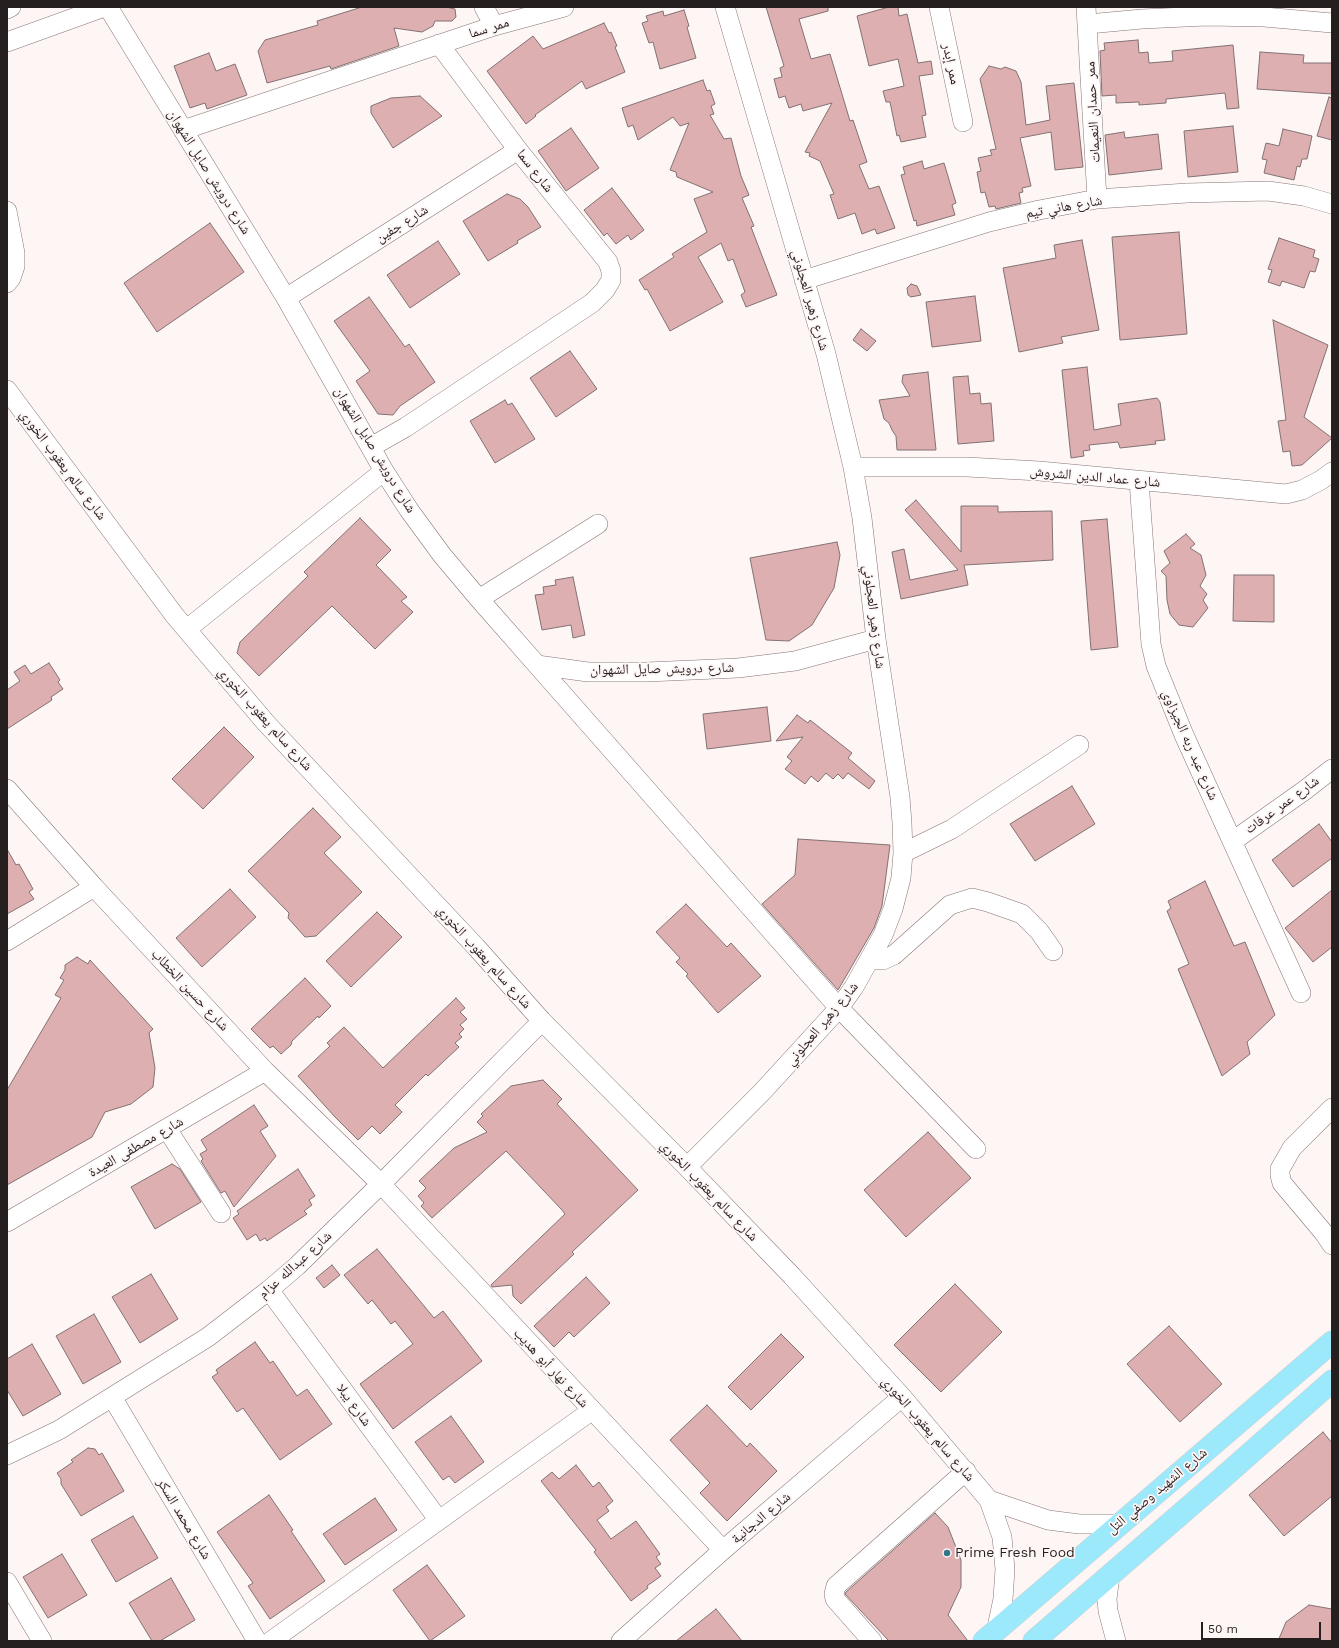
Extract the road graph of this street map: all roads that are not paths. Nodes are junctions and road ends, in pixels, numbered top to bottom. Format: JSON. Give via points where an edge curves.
{"nodes":[{"id":1,"x":12,"y":7,"type":"edge"},
{"id":2,"x":104,"y":7,"type":"edge"},
{"id":3,"x":108,"y":7,"type":"edge"},
{"id":4,"x":484,"y":7,"type":"edge"},
{"id":5,"x":564,"y":7,"type":"edge"},
{"id":6,"x":725,"y":7,"type":"edge"},
{"id":7,"x":938,"y":7,"type":"edge"},
{"id":8,"x":7,"y":9,"type":"edge"},
{"id":9,"x":1087,"y":15,"type":"edge"},
{"id":10,"x":1332,"y":23,"type":"edge"},
{"id":11,"x":494,"y":26,"type":"junction"},
{"id":12,"x":7,"y":42,"type":"edge"},
{"id":13,"x":439,"y":44,"type":"junction"},
{"id":14,"x":963,"y":122,"type":"dead end"},
{"id":15,"x":183,"y":130,"type":"junction"},
{"id":16,"x":518,"y":150,"type":"junction"},
{"id":17,"x":1098,"y":199,"type":"junction"},
{"id":18,"x":1332,"y":204,"type":"edge"},
{"id":19,"x":7,"y":211,"type":"edge"},
{"id":20,"x":804,"y":280,"type":"junction"},
{"id":21,"x":7,"y":282,"type":"edge"},
{"id":22,"x":286,"y":298,"type":"junction"},
{"id":23,"x":7,"y":390,"type":"edge"},
{"id":24,"x":371,"y":447,"type":"junction"},
{"id":25,"x":853,"y":467,"type":"junction"},
{"id":26,"x":384,"y":471,"type":"junction"},
{"id":27,"x":1332,"y":472,"type":"edge"},
{"id":28,"x":1139,"y":481,"type":"junction"},
{"id":29,"x":598,"y":524,"type":"dead end"},
{"id":30,"x":479,"y":599,"type":"junction"},
{"id":31,"x":187,"y":629,"type":"junction"},
{"id":32,"x":876,"y":639,"type":"junction"},
{"id":33,"x":537,"y":665,"type":"junction"},
{"id":34,"x":1079,"y":745,"type":"dead end"},
{"id":35,"x":1332,"y":769,"type":"edge"},
{"id":36,"x":7,"y":789,"type":"edge"},
{"id":37,"x":1232,"y":841,"type":"junction"},
{"id":38,"x":903,"y":853,"type":"junction"},
{"id":39,"x":94,"y":887,"type":"junction"},
{"id":40,"x":7,"y":942,"type":"edge"},
{"id":41,"x":1053,"y":951,"type":"dead end"},
{"id":42,"x":871,"y":960,"type":"junction"},
{"id":43,"x":1301,"y":993,"type":"dead end"},
{"id":44,"x":839,"y":1008,"type":"junction"},
{"id":45,"x":542,"y":1021,"type":"junction"},
{"id":46,"x":265,"y":1071,"type":"junction"},
{"id":47,"x":1332,"y":1108,"type":"edge"},
{"id":48,"x":167,"y":1129,"type":"junction"},
{"id":49,"x":976,"y":1149,"type":"dead end"},
{"id":50,"x":687,"y":1167,"type":"junction"},
{"id":51,"x":381,"y":1184,"type":"junction"},
{"id":52,"x":221,"y":1213,"type":"dead end"},
{"id":53,"x":7,"y":1222,"type":"edge"},
{"id":54,"x":1332,"y":1245,"type":"edge"},
{"id":55,"x":269,"y":1290,"type":"junction"},
{"id":56,"x":1332,"y":1342,"type":"edge"},
{"id":57,"x":1332,"y":1381,"type":"edge"},
{"id":58,"x":112,"y":1397,"type":"junction"},
{"id":59,"x":902,"y":1397,"type":"junction"},
{"id":60,"x":591,"y":1410,"type":"junction"},
{"id":61,"x":7,"y":1456,"type":"edge"},
{"id":62,"x":966,"y":1471,"type":"junction"},
{"id":63,"x":989,"y":1500,"type":"junction"},
{"id":64,"x":438,"y":1519,"type":"junction"},
{"id":65,"x":1119,"y":1524,"type":"junction"},
{"id":66,"x":723,"y":1550,"type":"junction"},
{"id":67,"x":1110,"y":1575,"type":"junction"},
{"id":68,"x":7,"y":1582,"type":"edge"},
{"id":69,"x":990,"y":1636,"type":"edge"},
{"id":70,"x":42,"y":1641,"type":"edge"},
{"id":71,"x":257,"y":1641,"type":"edge"},
{"id":72,"x":271,"y":1641,"type":"edge"},
{"id":73,"x":622,"y":1641,"type":"edge"},
{"id":74,"x":872,"y":1641,"type":"edge"},
{"id":75,"x":1034,"y":1641,"type":"edge"},
{"id":76,"x":1116,"y":1641,"type":"edge"}],
"edges":[{"from":1,"to":8,"type":"street"},
{"from":2,"to":12,"type":"street"},
{"from":3,"to":15,"type":"street","name":"شارع درويش صايل الشهوان"},
{"from":4,"to":11,"type":"street"},
{"from":5,"to":11,"type":"street","name":"ممر سما"},
{"from":6,"to":20,"type":"street","name":"شارع زهير العجلوني"},
{"from":7,"to":14,"type":"street","name":"ممر إبدر"},
{"from":9,"to":10,"type":"street","via":[[1142,19],[1264,16]]},
{"from":9,"to":17,"type":"street","name":"ممر حمدان النعيمات"},
{"from":11,"to":13,"type":"street","name":"ممر سما"},
{"from":13,"to":15,"type":"street"},
{"from":13,"to":16,"type":"street","name":"شارع سما"},
{"from":15,"to":22,"type":"street","name":"شارع درويش صايل الشهوان"},
{"from":16,"to":22,"type":"street","name":"شارع جفين"},
{"from":16,"to":24,"type":"street","name":"شارع سما","via":[[608,262],[611,280],[592,303],[406,427]]},
{"from":17,"to":18,"type":"street","name":"شارع هاني تيم","via":[[1268,191],[1304,196]]},
{"from":17,"to":20,"type":"street","name":"شارع هاني تيم","via":[[989,222]]},
{"from":19,"to":21,"type":"street","via":[[15,266],[12,278]]},
{"from":20,"to":25,"type":"street","name":"شارع زهير العجلوني","via":[[826,354]]},
{"from":22,"to":24,"type":"street","name":"شارع درويش صايل الشهوان"},
{"from":23,"to":31,"type":"street","name":"شارع سالم يعقوب الخوري"},
{"from":24,"to":26,"type":"street","name":"شارع درويش صايل الشهوان"},
{"from":25,"to":28,"type":"street","name":"شارع عماد الدين الشروش","via":[[967,467]]},
{"from":25,"to":32,"type":"street","name":"شارع زهير العجلوني","via":[[862,518]]},
{"from":26,"to":30,"type":"street","name":"شارع درويش صايل الشهوان","via":[[442,555]]},
{"from":26,"to":31,"type":"street"},
{"from":27,"to":28,"type":"street","name":"شارع عماد الدين الشروش","via":[[1302,490],[1286,494]]},
{"from":28,"to":37,"type":"street","name":"شارع عبد ربه الجيزاوي","via":[[1151,644],[1156,666]]},
{"from":29,"to":30,"type":"street"},
{"from":30,"to":33,"type":"street","name":"شارع درويش صايل الشهوان"},
{"from":31,"to":45,"type":"street","name":"شارع سالم يعقوب الخوري","via":[[266,722]]},
{"from":32,"to":33,"type":"street","name":"شارع درويش صايل الشهوان","via":[[795,662],[738,668],[588,672]]},
{"from":32,"to":38,"type":"street","name":"شارع زهير العجلوني","via":[[900,797]]},
{"from":33,"to":44,"type":"street"},
{"from":34,"to":38,"type":"street","via":[[952,829]]},
{"from":35,"to":37,"type":"street","name":"شارع عمر عرفات"},
{"from":36,"to":39,"type":"street","name":"شارع حسين الخطاب"},
{"from":37,"to":43,"type":"street","name":"شارع عبد ربه الجيزاوي"},
{"from":38,"to":42,"type":"street","name":"شارع زهير العجلوني","via":[[901,878],[893,909]]},
{"from":39,"to":40,"type":"street"},
{"from":39,"to":46,"type":"street","name":"شارع حسين الخطاب"},
{"from":41,"to":42,"type":"street","via":[[1039,931],[1022,914],[972,898],[950,905],[894,955],[883,960]]},
{"from":42,"to":44,"type":"street","name":"شارع زهير العجلوني"},
{"from":44,"to":49,"type":"street"},
{"from":44,"to":50,"type":"street","name":"شارع زهير العجلوني","via":[[762,1092]]},
{"from":45,"to":50,"type":"street","name":"شارع سالم يعقوب الخوري"},
{"from":45,"to":51,"type":"street","name":"شارع عبدالله عزام"},
{"from":46,"to":48,"type":"street","name":"شارع مصطفى العيدة"},
{"from":46,"to":51,"type":"street","name":"شارع حسين الخطاب"},
{"from":47,"to":54,"type":"street","via":[[1292,1148],[1280,1169],[1282,1183]]},
{"from":48,"to":52,"type":"street"},
{"from":48,"to":53,"type":"street","name":"شارع مصطفى العيدة"},
{"from":50,"to":59,"type":"street","name":"شارع سالم يعقوب الخوري","via":[[792,1276]]},
{"from":51,"to":55,"type":"street","name":"شارع عبدالله عزام"},
{"from":51,"to":60,"type":"street","name":"شارع نهار أبو هديب"},
{"from":55,"to":58,"type":"street","name":"شارع عبدالله عزام","via":[[208,1337]]},
{"from":55,"to":64,"type":"street","name":"شارع يبلا"},
{"from":56,"to":65,"type":"main road","name":"شارع الشهيد وصفي التل"},
{"from":57,"to":67,"type":"main road"},
{"from":58,"to":61,"type":"street","name":"شارع عبدالله عزام","via":[[59,1430]]},
{"from":58,"to":71,"type":"street","name":"شارع محمد السكر"},
{"from":59,"to":62,"type":"street","name":"شارع سالم يعقوب الخوري"},
{"from":59,"to":66,"type":"street","name":"شارع الدجانية"},
{"from":60,"to":64,"type":"street"},
{"from":60,"to":66,"type":"street","name":"شارع نهار أبو هديب"},
{"from":62,"to":63,"type":"street","name":"شارع سالم يعقوب الخوري"},
{"from":62,"to":74,"type":"street","via":[[836,1586],[835,1599]]},
{"from":63,"to":65,"type":"street","via":[[1048,1520],[1079,1524]]},
{"from":63,"to":69,"type":"street","name":"شارع سالم يعقوب الخوري","via":[[1002,1537],[1005,1569],[1003,1599]]},
{"from":64,"to":72,"type":"street"},
{"from":65,"to":69,"type":"main road","name":"شارع الشهيد وصفي التل"},
{"from":66,"to":73,"type":"street","name":"شارع الدجانية"},
{"from":67,"to":75,"type":"main road"},
{"from":67,"to":76,"type":"street","via":[[1108,1610]]},
{"from":68,"to":70,"type":"street"}]}
